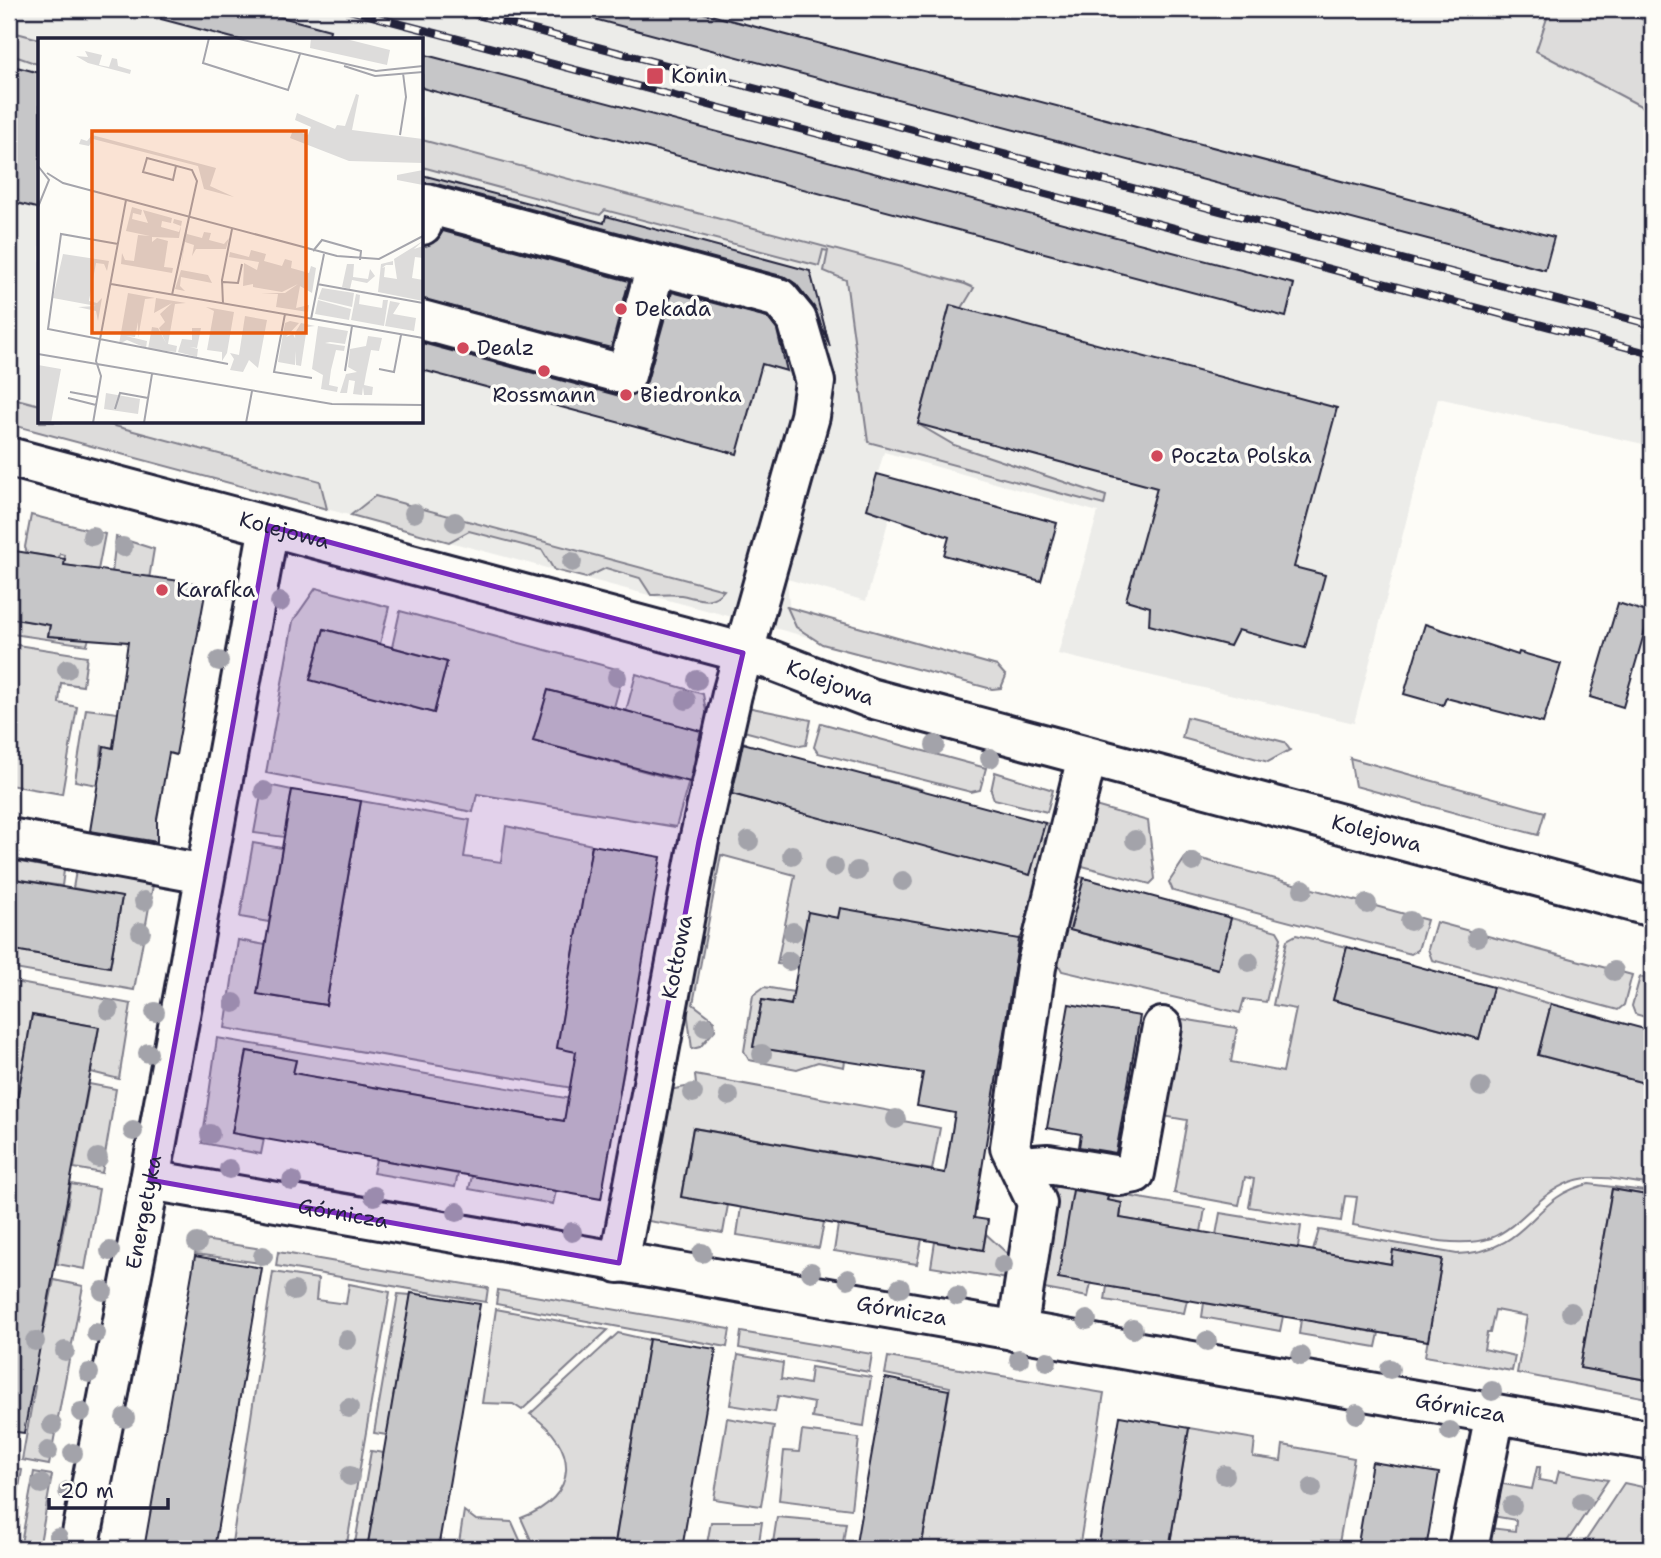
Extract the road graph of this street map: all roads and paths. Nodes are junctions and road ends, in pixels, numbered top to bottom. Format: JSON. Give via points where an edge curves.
{"nodes":[{"id":1,"x":424,"y":217,"type":"edge"},
{"id":2,"x":656,"y":266,"type":"junction"},
{"id":3,"x":424,"y":321,"type":"edge"},
{"id":4,"x":9,"y":457,"type":"edge"},
{"id":5,"x":269,"y":526,"type":"junction"},
{"id":6,"x":743,"y":653,"type":"junction"},
{"id":7,"x":1087,"y":757,"type":"junction"},
{"id":8,"x":9,"y":838,"type":"edge"},
{"id":9,"x":204,"y":874,"type":"junction"},
{"id":10,"x":1652,"y":907,"type":"edge"},
{"id":11,"x":1162,"y":1027,"type":"dead end"},
{"id":12,"x":1020,"y":1166,"type":"junction"},
{"id":13,"x":150,"y":1180,"type":"junction"},
{"id":14,"x":619,"y":1263,"type":"junction"},
{"id":15,"x":1017,"y":1332,"type":"junction"},
{"id":16,"x":1495,"y":1414,"type":"junction"},
{"id":17,"x":1652,"y":1441,"type":"edge"},
{"id":18,"x":79,"y":1549,"type":"edge"},
{"id":19,"x":1468,"y":1549,"type":"edge"}],
"edges":[{"from":1,"to":2,"type":"street","name":"Kotłowa","via":[[427,204]]},
{"from":2,"to":3,"type":"street","via":[[626,375]]},
{"from":2,"to":6,"type":"street","name":"Kotłowa","via":[[779,298],[797,320],[815,382],[810,416]]},
{"from":4,"to":5,"type":"street","name":"Kolejowa"},
{"from":5,"to":6,"type":"street","name":"Kolejowa"},
{"from":5,"to":9,"type":"street","name":"Energetyka"},
{"from":6,"to":7,"type":"street","name":"Kolejowa","via":[[870,698]]},
{"from":6,"to":14,"type":"street","name":"Kotłowa","via":[[699,841]]},
{"from":7,"to":10,"type":"street","name":"Kolejowa"},
{"from":7,"to":12,"type":"street","via":[[1036,967],[1010,1147]]},
{"from":8,"to":9,"type":"street"},
{"from":9,"to":13,"type":"street","name":"Energetyka"},
{"from":11,"to":12,"type":"street","via":[[1135,1173],[1119,1176],[1048,1164]]},
{"from":12,"to":15,"type":"street","via":[[1037,1203]]},
{"from":13,"to":14,"type":"street","name":"Górnicza"},
{"from":13,"to":18,"type":"street","name":"Energetyka"},
{"from":14,"to":15,"type":"street","name":"Górnicza"},
{"from":15,"to":16,"type":"street","name":"Górnicza"},
{"from":16,"to":17,"type":"street","name":"Górnicza"},
{"from":16,"to":19,"type":"street"}]}
